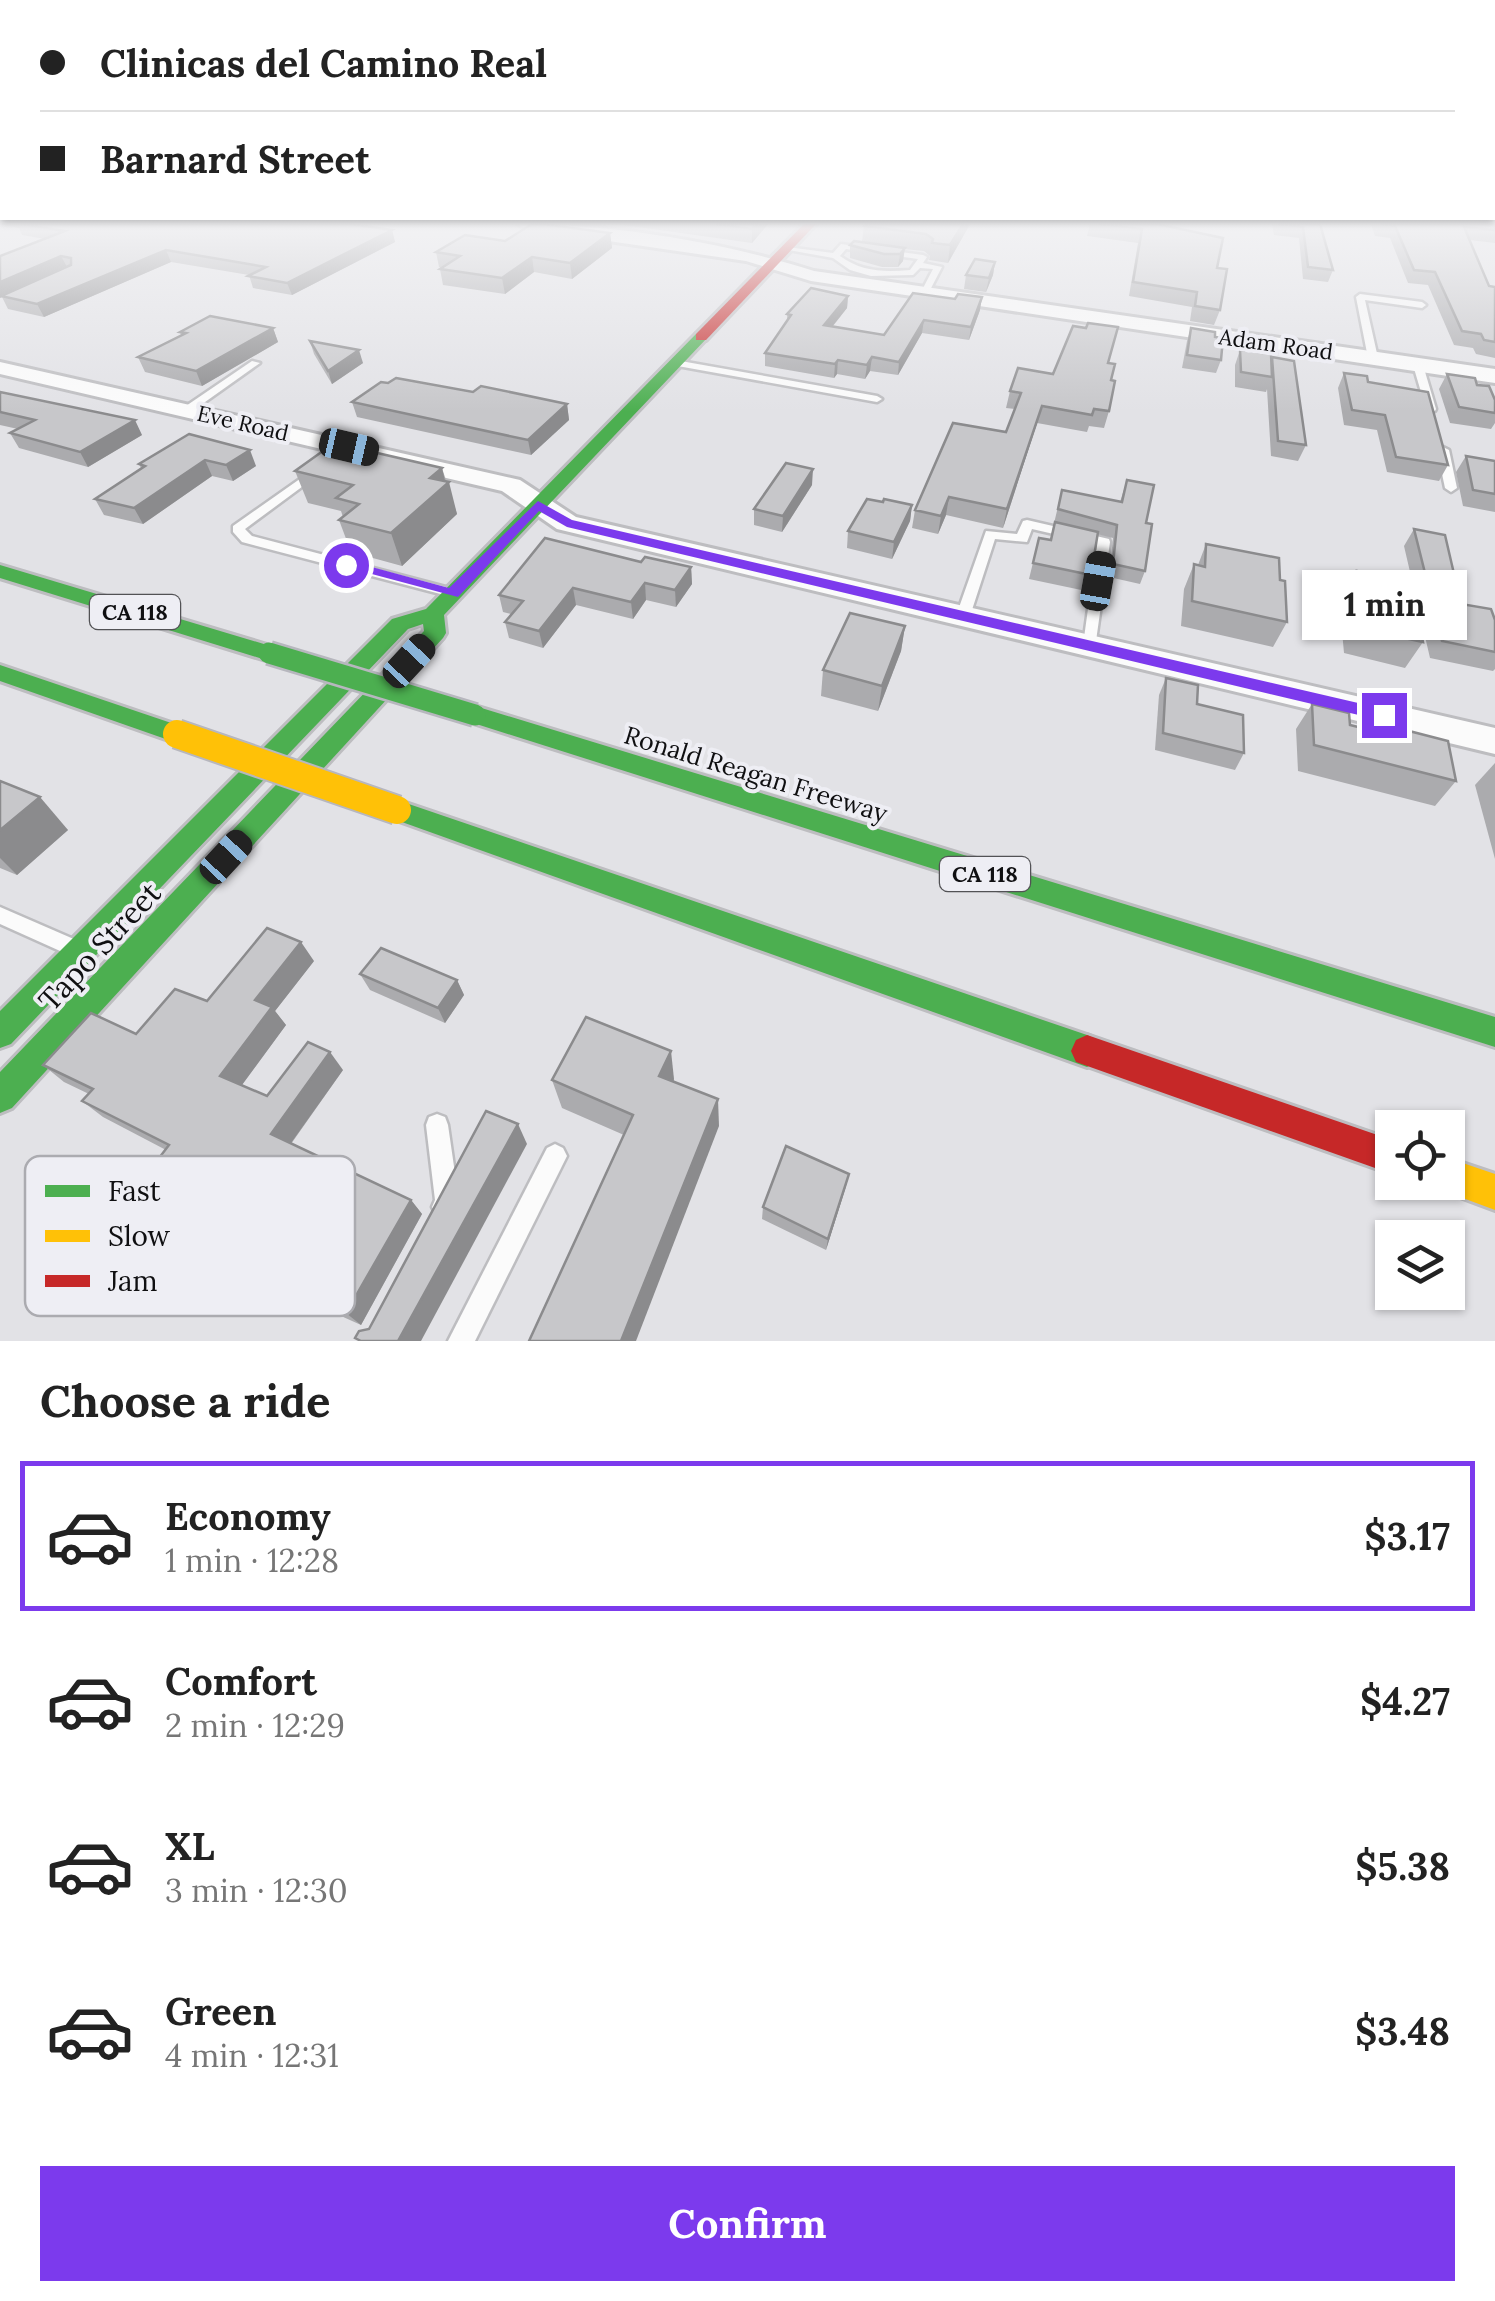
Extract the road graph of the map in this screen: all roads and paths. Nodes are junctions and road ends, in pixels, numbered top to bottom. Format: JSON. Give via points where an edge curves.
{"nodes":[{"id":1,"x":750,"y":287,"type":"edge"},
{"id":2,"x":889,"y":287,"type":"edge"},
{"id":3,"x":928,"y":287,"type":"edge"},
{"id":4,"x":925,"y":292,"type":"junction"},
{"id":5,"x":1422,"y":305,"type":"dead end"},
{"id":6,"x":1373,"y":358,"type":"junction"},
{"id":7,"x":675,"y":363,"type":"junction"},
{"id":8,"x":255,"y":364,"type":"dead end"},
{"id":9,"x":1418,"y":365,"type":"junction"},
{"id":10,"x":0,"y":368,"type":"edge"},
{"id":11,"x":1495,"y":376,"type":"edge"},
{"id":12,"x":876,"y":399,"type":"dead end"},
{"id":13,"x":187,"y":410,"type":"junction"},
{"id":14,"x":1434,"y":419,"type":"edge"},
{"id":15,"x":1439,"y":437,"type":"edge"},
{"id":16,"x":349,"y":447,"type":"junction"},
{"id":17,"x":1451,"y":488,"type":"dead end"},
{"id":18,"x":538,"y":505,"type":"junction"},
{"id":19,"x":0,"y":570,"type":"edge"},
{"id":20,"x":452,"y":593,"type":"junction"},
{"id":21,"x":433,"y":614,"type":"junction"},
{"id":22,"x":963,"y":616,"type":"junction"},
{"id":23,"x":1090,"y":645,"type":"junction"},
{"id":24,"x":0,"y":673,"type":"edge"},
{"id":25,"x":1495,"y":741,"type":"edge"},
{"id":26,"x":0,"y":916,"type":"edge"},
{"id":27,"x":81,"y":951,"type":"junction"},
{"id":28,"x":0,"y":1032,"type":"edge"},
{"id":29,"x":1495,"y":1032,"type":"edge"},
{"id":30,"x":0,"y":1096,"type":"edge"},
{"id":31,"x":437,"y":1125,"type":"dead end"},
{"id":32,"x":1375,"y":1151,"type":"edge"},
{"id":33,"x":554,"y":1156,"type":"dead end"},
{"id":34,"x":1465,"y":1182,"type":"edge"},
{"id":35,"x":1495,"y":1192,"type":"edge"},
{"id":36,"x":430,"y":1232,"type":"edge"},
{"id":37,"x":462,"y":1341,"type":"edge"}],
"edges":[{"from":1,"to":7,"type":"main road","name":"Tapo Street"},
{"from":2,"to":4,"type":"street","name":"Adam Road"},
{"from":3,"to":4,"type":"lane"},
{"from":4,"to":6,"type":"street","name":"Adam Road"},
{"from":5,"to":6,"type":"lane","via":[[1360,297]]},
{"from":6,"to":9,"type":"street","name":"Adam Road"},
{"from":7,"to":12,"type":"lane"},
{"from":7,"to":18,"type":"main road","name":"Tapo Street"},
{"from":8,"to":13,"type":"lane"},
{"from":9,"to":11,"type":"street","name":"Adam Road"},
{"from":9,"to":14,"type":"lane"},
{"from":10,"to":13,"type":"street","name":"Eve Road"},
{"from":13,"to":16,"type":"street","name":"Eve Road"},
{"from":15,"to":17,"type":"lane"},
{"from":16,"to":18,"type":"street","name":"Eve Road","via":[[511,485]]},
{"from":16,"to":20,"type":"lane","via":[[237,529],[247,539]]},
{"from":18,"to":20,"type":"main road","name":"Tapo Street"},
{"from":18,"to":22,"type":"street","name":"Eve Road","via":[[567,523]]},
{"from":19,"to":29,"type":"main road","name":"Ronald Reagan Freeway","number":"CA 118","bridge":true},
{"from":20,"to":21,"type":"main road","name":"Tapo Street"},
{"from":21,"to":27,"type":"main road","name":"Tapo Street","via":[[400,624]]},
{"from":21,"to":30,"type":"main road","name":"Tapo Street","via":[[435,633]]},
{"from":22,"to":23,"type":"street","name":"Eve Road"},
{"from":22,"to":23,"type":"lane","via":[[990,534],[1022,539],[1027,524],[1091,536],[1104,542]]},
{"from":23,"to":25,"type":"street","name":"Eve Road"},
{"from":24,"to":32,"type":"main road","bridge":true},
{"from":26,"to":27,"type":"lane"},
{"from":27,"to":28,"type":"main road","name":"Tapo Street"},
{"from":31,"to":36,"type":"lane","via":[[447,1201]]},
{"from":33,"to":37,"type":"lane"},
{"from":34,"to":35,"type":"main road"}]}
